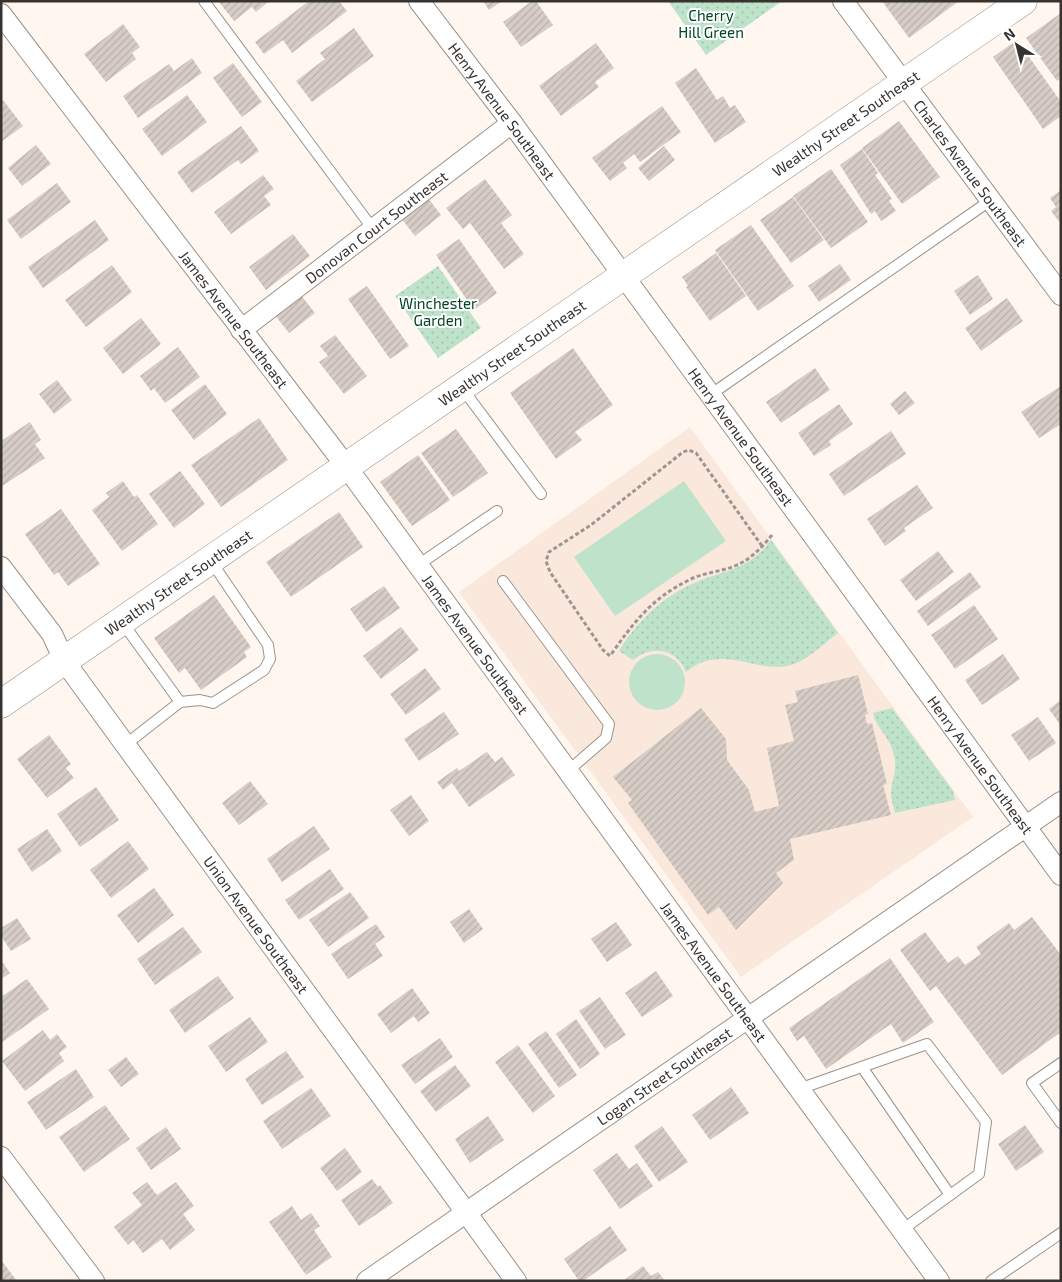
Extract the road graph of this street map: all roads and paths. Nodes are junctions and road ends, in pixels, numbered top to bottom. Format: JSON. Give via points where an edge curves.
{"nodes":[{"id":1,"x":204,"y":1,"type":"edge"},
{"id":2,"x":419,"y":1,"type":"edge"},
{"id":3,"x":843,"y":1,"type":"edge"},
{"id":4,"x":1023,"y":1,"type":"edge"},
{"id":5,"x":1,"y":14,"type":"edge"},
{"id":6,"x":906,"y":84,"type":"junction"},
{"id":7,"x":512,"y":123,"type":"junction"},
{"id":8,"x":991,"y":200,"type":"junction"},
{"id":9,"x":373,"y":229,"type":"junction"},
{"id":10,"x":624,"y":277,"type":"junction"},
{"id":11,"x":1061,"y":295,"type":"edge"},
{"id":12,"x":241,"y":330,"type":"junction"},
{"id":13,"x":461,"y":388,"type":"junction"},
{"id":14,"x":710,"y":395,"type":"junction"},
{"id":15,"x":346,"y":466,"type":"junction"},
{"id":16,"x":541,"y":494,"type":"dead end"},
{"id":17,"x":497,"y":511,"type":"dead end"},
{"id":18,"x":772,"y":536,"type":"dead end"},
{"id":19,"x":762,"y":546,"type":"junction"},
{"id":20,"x":210,"y":560,"type":"junction"},
{"id":21,"x":418,"y":565,"type":"junction"},
{"id":22,"x":1,"y":568,"type":"edge"},
{"id":23,"x":503,"y":581,"type":"dead end"},
{"id":24,"x":122,"y":622,"type":"junction"},
{"id":25,"x":64,"y":662,"type":"junction"},
{"id":26,"x":180,"y":702,"type":"junction"},
{"id":27,"x":1,"y":704,"type":"edge"},
{"id":28,"x":125,"y":745,"type":"junction"},
{"id":29,"x":568,"y":771,"type":"junction"},
{"id":30,"x":1061,"y":802,"type":"edge"},
{"id":31,"x":1026,"y":826,"type":"junction"},
{"id":32,"x":1061,"y":875,"type":"edge"},
{"id":33,"x":748,"y":1019,"type":"junction"},
{"id":34,"x":1061,"y":1062,"type":"edge"},
{"id":35,"x":862,"y":1067,"type":"junction"},
{"id":36,"x":799,"y":1088,"type":"junction"},
{"id":37,"x":1061,"y":1123,"type":"edge"},
{"id":38,"x":1,"y":1157,"type":"edge"},
{"id":39,"x":950,"y":1195,"type":"junction"},
{"id":40,"x":466,"y":1213,"type":"junction"},
{"id":41,"x":902,"y":1230,"type":"junction"},
{"id":42,"x":1061,"y":1232,"type":"edge"},
{"id":43,"x":94,"y":1281,"type":"edge"},
{"id":44,"x":367,"y":1281,"type":"edge"},
{"id":45,"x":516,"y":1281,"type":"edge"},
{"id":46,"x":939,"y":1281,"type":"edge"},
{"id":47,"x":991,"y":1281,"type":"edge"}],
"edges":[{"from":1,"to":9,"type":"lane"},
{"from":2,"to":7,"type":"street","name":"Henry Avenue Southeast"},
{"from":3,"to":6,"type":"street","name":"Charles Avenue Southeast"},
{"from":4,"to":6,"type":"main road","name":"Wealthy Street Southeast"},
{"from":5,"to":12,"type":"street","name":"James Avenue Southeast"},
{"from":6,"to":8,"type":"street","name":"Charles Avenue Southeast"},
{"from":6,"to":10,"type":"main road","name":"Wealthy Street Southeast"},
{"from":7,"to":9,"type":"street","name":"Donovan Court Southeast"},
{"from":7,"to":10,"type":"street","name":"Henry Avenue Southeast"},
{"from":8,"to":11,"type":"street","name":"Charles Avenue Southeast"},
{"from":8,"to":14,"type":"lane"},
{"from":9,"to":12,"type":"street","name":"Donovan Court Southeast"},
{"from":10,"to":13,"type":"main road","name":"Wealthy Street Southeast"},
{"from":10,"to":14,"type":"street","name":"Henry Avenue Southeast"},
{"from":12,"to":15,"type":"street","name":"James Avenue Southeast"},
{"from":13,"to":15,"type":"main road","name":"Wealthy Street Southeast"},
{"from":13,"to":16,"type":"lane"},
{"from":14,"to":31,"type":"street","name":"Henry Avenue Southeast"},
{"from":15,"to":20,"type":"main road","name":"Wealthy Street Southeast"},
{"from":15,"to":21,"type":"street","name":"James Avenue Southeast"},
{"from":17,"to":21,"type":"lane"},
{"from":18,"to":19,"type":"path"},
{"from":19,"to":19,"type":"path","via":[[736,566],[690,580],[650,606],[634,621],[610,656],[550,572],[546,561],[549,552],[689,450],[696,453]]},
{"from":20,"to":24,"type":"main road","name":"Wealthy Street Southeast"},
{"from":20,"to":26,"type":"lane","via":[[268,644],[270,659],[264,670],[213,703],[200,700]]},
{"from":21,"to":29,"type":"street","name":"James Avenue Southeast"},
{"from":22,"to":25,"type":"street","name":"Union Avenue Southeast","via":[[52,634]]},
{"from":23,"to":29,"type":"lane","via":[[609,724],[606,738]]},
{"from":24,"to":25,"type":"main road","name":"Wealthy Street Southeast"},
{"from":24,"to":26,"type":"lane"},
{"from":25,"to":27,"type":"main road","name":"Wealthy Street Southeast"},
{"from":25,"to":28,"type":"street","name":"Union Avenue Southeast"},
{"from":26,"to":28,"type":"lane"},
{"from":28,"to":40,"type":"street","name":"Union Avenue Southeast"},
{"from":29,"to":33,"type":"street","name":"James Avenue Southeast"},
{"from":30,"to":31,"type":"street","name":"Logan Street Southeast"},
{"from":31,"to":32,"type":"street","name":"Henry Avenue Southeast"},
{"from":31,"to":33,"type":"street","name":"Logan Street Southeast"},
{"from":33,"to":36,"type":"street","name":"James Avenue Southeast"},
{"from":33,"to":40,"type":"street","name":"Logan Street Southeast"},
{"from":34,"to":37,"type":"lane","via":[[1032,1083]]},
{"from":35,"to":36,"type":"lane"},
{"from":35,"to":39,"type":"lane"},
{"from":35,"to":39,"type":"lane","via":[[928,1044],[986,1122],[979,1174]]},
{"from":36,"to":41,"type":"street","name":"James Avenue Southeast"},
{"from":38,"to":43,"type":"street"},
{"from":39,"to":41,"type":"lane"},
{"from":40,"to":44,"type":"street","name":"Logan Street Southeast"},
{"from":40,"to":45,"type":"street","name":"Union Avenue Southeast"},
{"from":41,"to":46,"type":"street","name":"James Avenue Southeast"},
{"from":42,"to":47,"type":"lane"}]}
